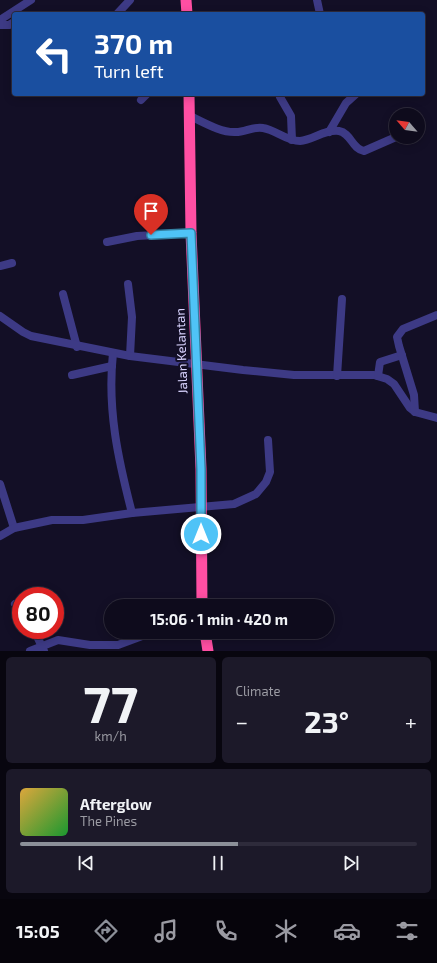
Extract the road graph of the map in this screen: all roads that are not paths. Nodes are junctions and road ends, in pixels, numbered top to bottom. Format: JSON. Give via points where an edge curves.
{"nodes":[{"id":1,"x":130,"y":0,"type":"edge"},
{"id":2,"x":186,"y":0,"type":"edge"},
{"id":3,"x":316,"y":0,"type":"edge"},
{"id":4,"x":24,"y":5,"type":"edge"},
{"id":5,"x":12,"y":12,"type":"edge"},
{"id":6,"x":13,"y":12,"type":"edge"},
{"id":7,"x":118,"y":12,"type":"edge"},
{"id":8,"x":187,"y":12,"type":"edge"},
{"id":9,"x":319,"y":12,"type":"edge"},
{"id":10,"x":0,"y":20,"type":"edge"},
{"id":11,"x":12,"y":23,"type":"edge"},
{"id":12,"x":0,"y":25,"type":"edge"},
{"id":13,"x":189,"y":96,"type":"edge"},
{"id":14,"x":354,"y":96,"type":"edge"},
{"id":15,"x":280,"y":97,"type":"dead end"},
{"id":16,"x":190,"y":116,"type":"junction"},
{"id":17,"x":329,"y":132,"type":"junction"},
{"id":18,"x":292,"y":140,"type":"junction"},
{"id":19,"x":389,"y":140,"type":"edge"},
{"id":20,"x":191,"y":233,"type":"junction"},
{"id":21,"x":107,"y":242,"type":"dead end"},
{"id":22,"x":12,"y":263,"type":"dead end"},
{"id":23,"x":0,"y":266,"type":"edge"},
{"id":24,"x":128,"y":284,"type":"dead end"},
{"id":25,"x":63,"y":294,"type":"dead end"},
{"id":26,"x":342,"y":299,"type":"dead end"},
{"id":27,"x":0,"y":316,"type":"edge"},
{"id":28,"x":434,"y":316,"type":"edge"},
{"id":29,"x":77,"y":347,"type":"junction"},
{"id":30,"x":113,"y":353,"type":"junction"},
{"id":31,"x":402,"y":355,"type":"junction"},
{"id":32,"x":130,"y":356,"type":"junction"},
{"id":33,"x":196,"y":364,"type":"junction"},
{"id":34,"x":112,"y":366,"type":"junction"},
{"id":35,"x":72,"y":375,"type":"dead end"},
{"id":36,"x":337,"y":376,"type":"junction"},
{"id":37,"x":378,"y":376,"type":"junction"},
{"id":38,"x":415,"y":412,"type":"junction"},
{"id":39,"x":437,"y":418,"type":"edge"},
{"id":40,"x":268,"y":440,"type":"dead end"},
{"id":41,"x":0,"y":484,"type":"edge"},
{"id":42,"x":201,"y":507,"type":"junction"},
{"id":43,"x":132,"y":513,"type":"junction"},
{"id":44,"x":14,"y":528,"type":"junction"},
{"id":45,"x":0,"y":536,"type":"edge"},
{"id":46,"x":202,"y":599,"type":"edge"},
{"id":47,"x":38,"y":639,"type":"edge"},
{"id":48,"x":134,"y":639,"type":"edge"},
{"id":49,"x":206,"y":639,"type":"edge"},
{"id":50,"x":43,"y":648,"type":"edge"},
{"id":51,"x":30,"y":651,"type":"edge"},
{"id":52,"x":208,"y":651,"type":"edge"}],
"edges":[{"from":1,"to":7,"type":"street"},
{"from":2,"to":8,"type":"highway"},
{"from":3,"to":9,"type":"street"},
{"from":4,"to":6,"type":"street"},
{"from":5,"to":10,"type":"street"},
{"from":11,"to":12,"type":"street"},
{"from":13,"to":16,"type":"highway","name":"Jalan Kelantan"},
{"from":14,"to":17,"type":"street","via":[[346,103]]},
{"from":15,"to":18,"type":"street","via":[[291,116]]},
{"from":16,"to":18,"type":"street","via":[[230,132],[262,127]]},
{"from":16,"to":20,"type":"highway","name":"Jalan Kelantan"},
{"from":17,"to":18,"type":"street","via":[[302,140]]},
{"from":17,"to":19,"type":"street","via":[[345,133],[355,146],[364,151]]},
{"from":20,"to":21,"type":"street","via":[[137,236]]},
{"from":20,"to":33,"type":"highway","name":"Jalan Kelantan"},
{"from":22,"to":23,"type":"street"},
{"from":24,"to":32,"type":"street","via":[[132,312]]},
{"from":25,"to":29,"type":"street"},
{"from":26,"to":36,"type":"street"},
{"from":27,"to":29,"type":"street","via":[[27,335]]},
{"from":28,"to":31,"type":"street","via":[[400,331],[398,341]]},
{"from":29,"to":30,"type":"street"},
{"from":30,"to":32,"type":"street"},
{"from":30,"to":34,"type":"street"},
{"from":31,"to":37,"type":"street","via":[[380,362]]},
{"from":31,"to":38,"type":"street","via":[[414,395]]},
{"from":32,"to":33,"type":"street"},
{"from":33,"to":36,"type":"street","via":[[272,374]]},
{"from":33,"to":42,"type":"highway","name":"Jalan Kelantan"},
{"from":34,"to":35,"type":"street"},
{"from":34,"to":43,"type":"street","via":[[111,404],[114,440]]},
{"from":36,"to":37,"type":"street"},
{"from":37,"to":38,"type":"street","via":[[394,384]]},
{"from":38,"to":39,"type":"street"},
{"from":40,"to":42,"type":"street","via":[[270,472],[262,488],[252,497],[234,504]]},
{"from":41,"to":44,"type":"street"},
{"from":42,"to":43,"type":"street"},
{"from":42,"to":46,"type":"highway","name":"Jalan Kelantan"},
{"from":43,"to":44,"type":"street","via":[[83,520],[52,520]]},
{"from":44,"to":45,"type":"street"},
{"from":47,"to":50,"type":"street"},
{"from":48,"to":50,"type":"street","via":[[118,645],[90,645],[58,640]]},
{"from":49,"to":52,"type":"highway"},
{"from":50,"to":51,"type":"street"}]}
